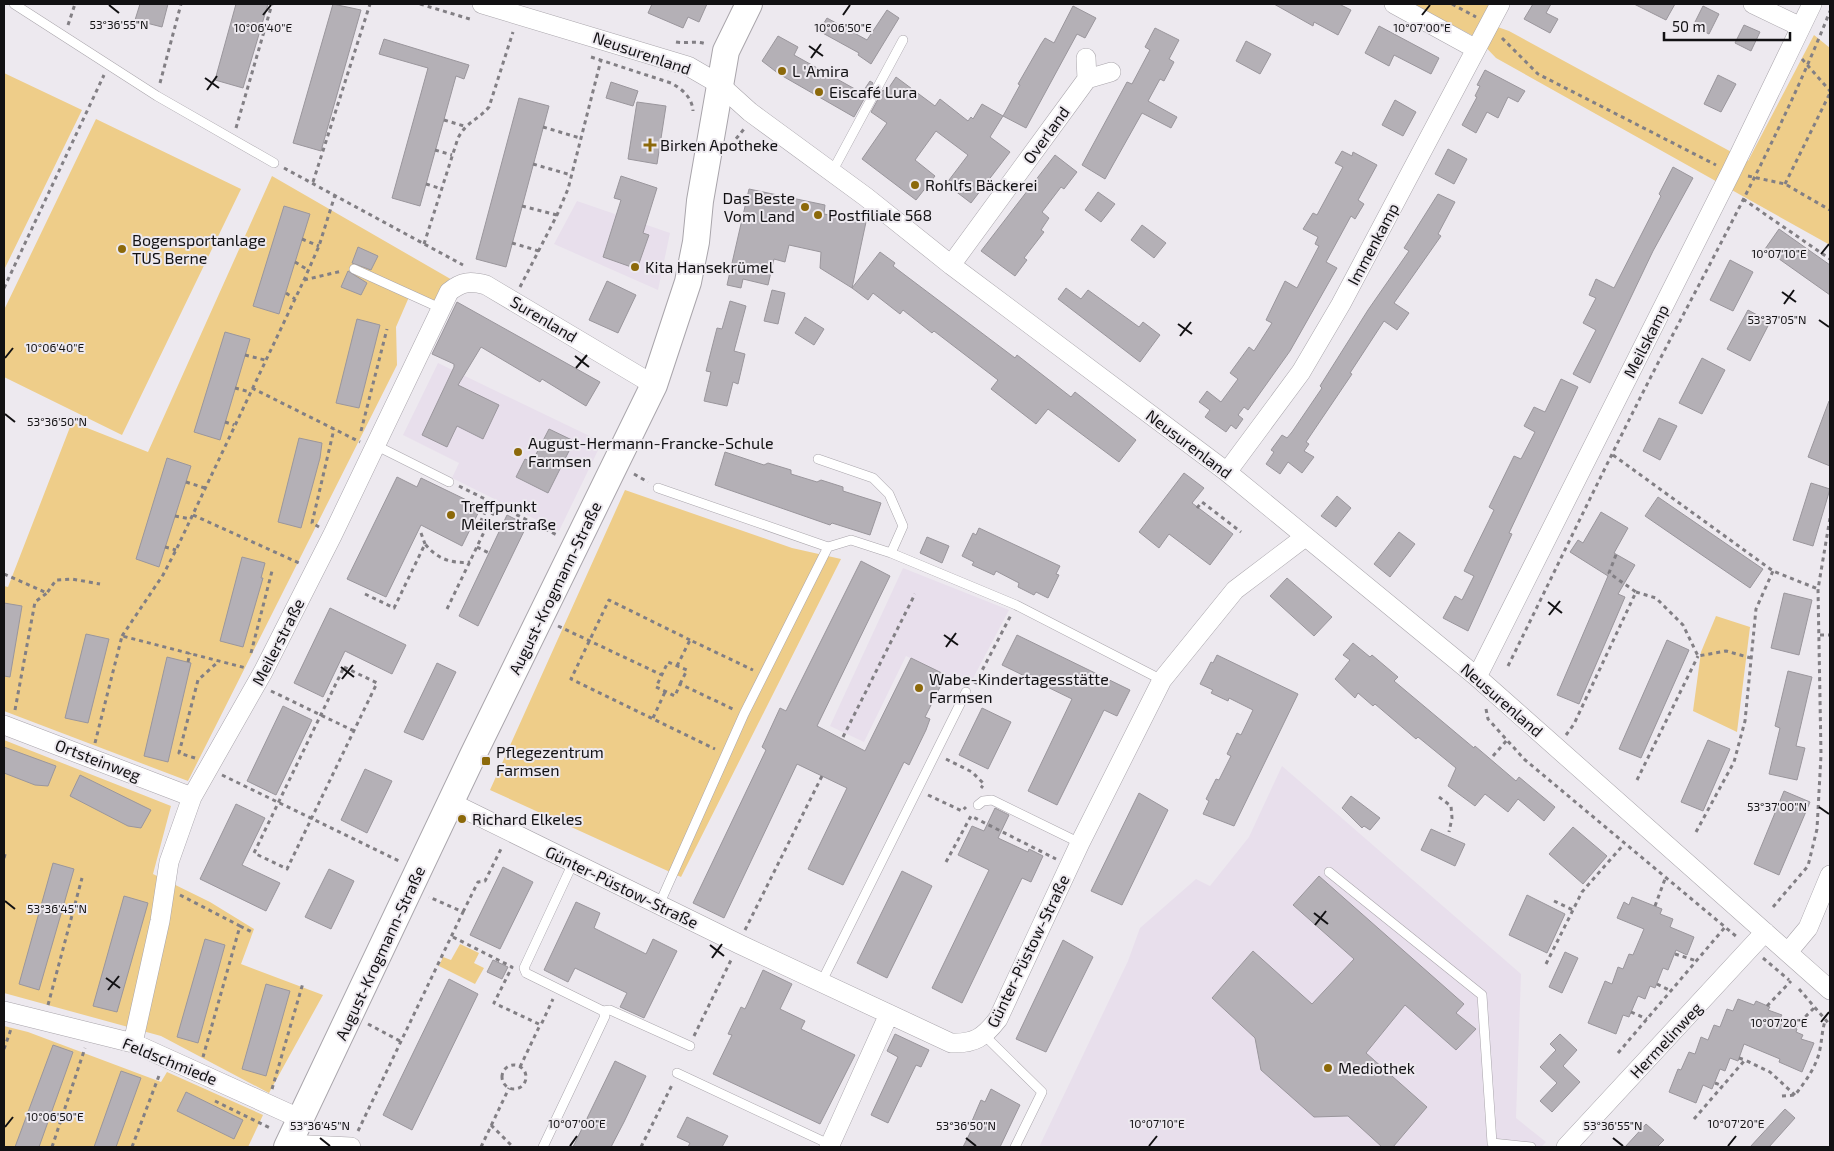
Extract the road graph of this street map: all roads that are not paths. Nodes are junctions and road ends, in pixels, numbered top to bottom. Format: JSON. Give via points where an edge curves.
{"nodes":[{"id":1,"x":14,"y":4,"type":"edge"},
{"id":2,"x":482,"y":4,"type":"edge"},
{"id":3,"x":749,"y":4,"type":"edge"},
{"id":4,"x":1394,"y":4,"type":"edge"},
{"id":5,"x":1500,"y":4,"type":"edge"},
{"id":6,"x":1753,"y":4,"type":"edge"},
{"id":7,"x":1812,"y":4,"type":"edge"},
{"id":8,"x":1801,"y":27,"type":"junction"},
{"id":9,"x":902,"y":40,"type":"dead end"},
{"id":10,"x":1476,"y":49,"type":"junction"},
{"id":11,"x":1086,"y":58,"type":"dead end"},
{"id":12,"x":1111,"y":72,"type":"dead end"},
{"id":13,"x":1087,"y":79,"type":"junction"},
{"id":14,"x":719,"y":84,"type":"junction"},
{"id":15,"x":274,"y":163,"type":"road end"},
{"id":16,"x":832,"y":172,"type":"junction"},
{"id":17,"x":951,"y":265,"type":"junction"},
{"id":18,"x":354,"y":268,"type":"road end"},
{"id":19,"x":486,"y":285,"type":"joint"},
{"id":20,"x":440,"y":308,"type":"junction"},
{"id":21,"x":654,"y":385,"type":"junction"},
{"id":22,"x":369,"y":445,"type":"junction"},
{"id":23,"x":818,"y":459,"type":"dead end"},
{"id":24,"x":1227,"y":472,"type":"junction"},
{"id":25,"x":449,"y":482,"type":"road end"},
{"id":26,"x":658,"y":488,"type":"road end"},
{"id":27,"x":1305,"y":537,"type":"junction"},
{"id":28,"x":828,"y":547,"type":"junction"},
{"id":29,"x":891,"y":553,"type":"junction"},
{"id":30,"x":1477,"y":677,"type":"junction"},
{"id":31,"x":1162,"y":680,"type":"junction"},
{"id":32,"x":966,"y":692,"type":"dead end"},
{"id":33,"x":7,"y":727,"type":"edge"},
{"id":34,"x":192,"y":797,"type":"junction"},
{"id":35,"x":450,"y":802,"type":"junction"},
{"id":36,"x":978,"y":806,"type":"dead end"},
{"id":37,"x":1080,"y":843,"type":"junction"},
{"id":38,"x":573,"y":863,"type":"junction"},
{"id":39,"x":1328,"y":872,"type":"dead end"},
{"id":40,"x":1830,"y":875,"type":"edge"},
{"id":41,"x":659,"y":905,"type":"junction"},
{"id":42,"x":1765,"y":932,"type":"junction"},
{"id":43,"x":1788,"y":952,"type":"junction"},
{"id":44,"x":821,"y":983,"type":"junction"},
{"id":45,"x":1830,"y":990,"type":"edge"},
{"id":46,"x":4,"y":1011,"type":"edge"},
{"id":47,"x":603,"y":1011,"type":"junction"},
{"id":48,"x":889,"y":1014,"type":"junction"},
{"id":49,"x":985,"y":1036,"type":"junction"},
{"id":50,"x":133,"y":1043,"type":"junction"},
{"id":51,"x":690,"y":1046,"type":"dead end"},
{"id":52,"x":677,"y":1073,"type":"dead end"},
{"id":53,"x":284,"y":1112,"type":"junction"},
{"id":54,"x":280,"y":1140,"type":"edge"},
{"id":55,"x":831,"y":1146,"type":"edge"},
{"id":56,"x":351,"y":1147,"type":"edge"},
{"id":57,"x":543,"y":1147,"type":"edge"},
{"id":58,"x":1015,"y":1147,"type":"edge"},
{"id":59,"x":1531,"y":1147,"type":"edge"},
{"id":60,"x":1566,"y":1147,"type":"edge"}],
"edges":[{"from":1,"to":15,"type":"lane","via":[[157,96]]},
{"from":2,"to":14,"type":"street","name":"Neusurenland","via":[[688,66]]},
{"from":3,"to":14,"type":"main road","name":"August-Krogmann-Straße","via":[[726,51]]},
{"from":4,"to":10,"type":"street"},
{"from":5,"to":10,"type":"street","name":"Immenkamp"},
{"from":6,"to":8,"type":"street"},
{"from":7,"to":8,"type":"street","name":"Meilskamp"},
{"from":8,"to":30,"type":"street","name":"Meilskamp"},
{"from":9,"to":16,"type":"lane"},
{"from":10,"to":24,"type":"street","name":"Immenkamp","via":[[1341,304],[1301,372]]},
{"from":11,"to":13,"type":"street"},
{"from":12,"to":13,"type":"street"},
{"from":13,"to":17,"type":"street","name":"Overland"},
{"from":14,"to":16,"type":"street","name":"Neusurenland","via":[[750,112]]},
{"from":14,"to":21,"type":"main road","name":"August-Krogmann-Straße","via":[[688,282]]},
{"from":16,"to":17,"type":"street","name":"Neusurenland"},
{"from":17,"to":24,"type":"street","name":"Neusurenland"},
{"from":18,"to":20,"type":"lane"},
{"from":19,"to":20,"type":"street","name":"Meilerstraße","via":[[471,281],[458,284]]},
{"from":19,"to":21,"type":"street","name":"Surenland"},
{"from":20,"to":22,"type":"street","name":"Meilerstraße"},
{"from":21,"to":35,"type":"main road","name":"August-Krogmann-Straße"},
{"from":22,"to":25,"type":"lane"},
{"from":22,"to":34,"type":"street","name":"Meilerstraße","via":[[315,570]]},
{"from":23,"to":29,"type":"lane","via":[[874,478],[889,494],[903,526]]},
{"from":24,"to":27,"type":"street","name":"Neusurenland"},
{"from":26,"to":28,"type":"lane"},
{"from":27,"to":30,"type":"street","name":"Neusurenland"},
{"from":27,"to":31,"type":"street","name":"Günter-Püstow-Straße","via":[[1236,590]]},
{"from":28,"to":29,"type":"lane","via":[[851,540]]},
{"from":28,"to":41,"type":"lane","via":[[744,714]]},
{"from":29,"to":31,"type":"lane","via":[[1016,605]]},
{"from":30,"to":42,"type":"street","name":"Neusurenland"},
{"from":31,"to":37,"type":"street","name":"Günter-Püstow-Straße"},
{"from":32,"to":44,"type":"lane"},
{"from":33,"to":34,"type":"street","name":"Ortsteinweg"},
{"from":34,"to":50,"type":"street","name":"Meilerstraße","via":[[169,862],[160,921]]},
{"from":35,"to":38,"type":"street","name":"Günter-Püstow-Straße"},
{"from":35,"to":53,"type":"main road","name":"August-Krogmann-Straße"},
{"from":36,"to":37,"type":"lane","via":[[992,800]]},
{"from":37,"to":49,"type":"street","name":"Günter-Püstow-Straße","via":[[998,1019]]},
{"from":38,"to":41,"type":"street","name":"Günter-Püstow-Straße"},
{"from":38,"to":47,"type":"lane","via":[[524,968],[526,973]]},
{"from":39,"to":59,"type":"lane","via":[[1482,995],[1492,1143]]},
{"from":40,"to":43,"type":"street","via":[[1808,928]]},
{"from":41,"to":44,"type":"street","name":"Günter-Püstow-Straße"},
{"from":42,"to":43,"type":"street","name":"Neusurenland"},
{"from":42,"to":60,"type":"street","name":"Hermelinweg"},
{"from":43,"to":45,"type":"street","name":"Neusurenland"},
{"from":44,"to":48,"type":"street","name":"Günter-Püstow-Straße"},
{"from":46,"to":50,"type":"street","name":"Feldschmiede"},
{"from":47,"to":51,"type":"lane","via":[[610,1010]]},
{"from":47,"to":57,"type":"lane","via":[[605,1016]]},
{"from":48,"to":49,"type":"street","name":"Günter-Püstow-Straße","via":[[951,1043],[965,1044]]},
{"from":48,"to":55,"type":"street"},
{"from":49,"to":58,"type":"lane","via":[[1042,1092]]},
{"from":50,"to":53,"type":"street","name":"Feldschmiede"},
{"from":52,"to":55,"type":"lane"},
{"from":53,"to":54,"type":"main road","name":"August-Krogmann-Straße"},
{"from":54,"to":56,"type":"street"}]}
